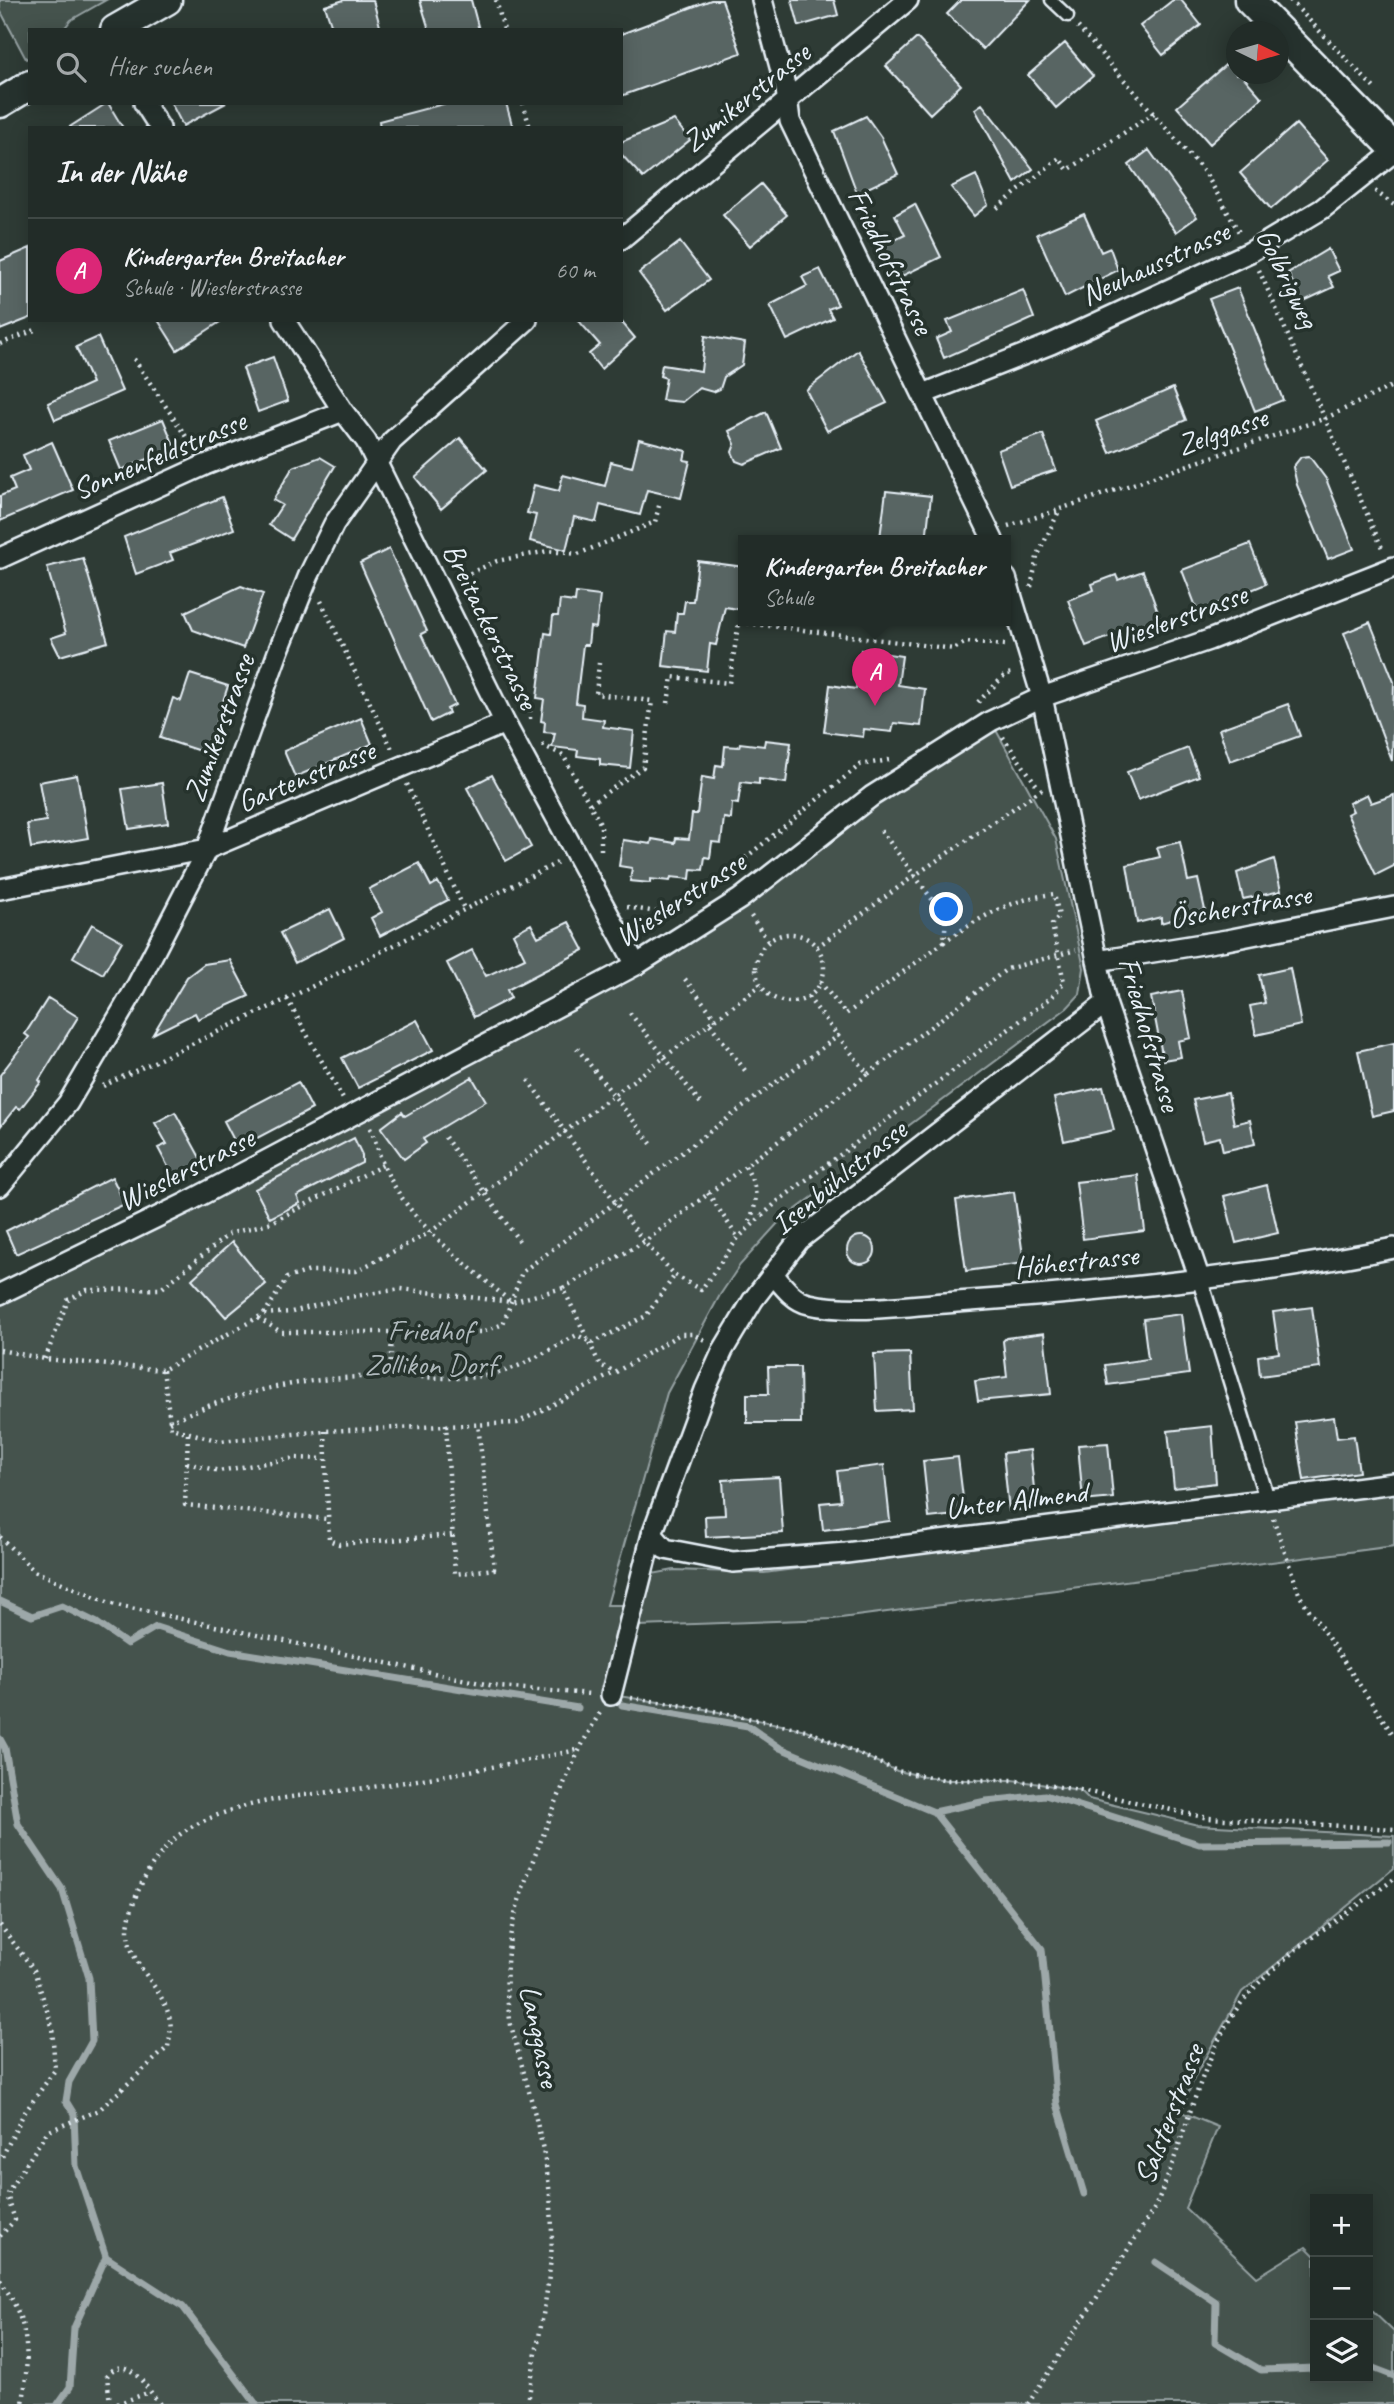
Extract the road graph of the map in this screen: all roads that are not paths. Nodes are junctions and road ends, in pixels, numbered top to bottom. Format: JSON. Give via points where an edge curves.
{"nodes":[{"id":1,"x":167,"y":0,"type":"edge"},
{"id":2,"x":762,"y":0,"type":"edge"},
{"id":3,"x":908,"y":0,"type":"edge"},
{"id":4,"x":1051,"y":0,"type":"edge"},
{"id":5,"x":1249,"y":0,"type":"edge"},
{"id":6,"x":1068,"y":16,"type":"road end"},
{"id":7,"x":118,"y":28,"type":"edge"},
{"id":8,"x":28,"y":86,"type":"edge"},
{"id":9,"x":786,"y":102,"type":"junction"},
{"id":10,"x":0,"y":103,"type":"edge"},
{"id":11,"x":145,"y":105,"type":"edge"},
{"id":12,"x":159,"y":126,"type":"edge"},
{"id":13,"x":1394,"y":150,"type":"edge"},
{"id":14,"x":623,"y":237,"type":"edge"},
{"id":15,"x":285,"y":322,"type":"edge"},
{"id":16,"x":525,"y":322,"type":"edge"},
{"id":17,"x":923,"y":394,"type":"junction"},
{"id":18,"x":342,"y":411,"type":"junction"},
{"id":19,"x":377,"y":462,"type":"junction"},
{"id":20,"x":991,"y":535,"type":"edge"},
{"id":21,"x":0,"y":558,"type":"edge"},
{"id":22,"x":1392,"y":573,"type":"edge"},
{"id":23,"x":1011,"y":593,"type":"edge"},
{"id":24,"x":1042,"y":696,"type":"junction"},
{"id":25,"x":505,"y":723,"type":"junction"},
{"id":26,"x":207,"y":849,"type":"junction"},
{"id":27,"x":0,"y":889,"type":"edge"},
{"id":28,"x":1394,"y":907,"type":"edge"},
{"id":29,"x":1096,"y":954,"type":"junction"},
{"id":30,"x":636,"y":965,"type":"junction"},
{"id":31,"x":1106,"y":1003,"type":"junction"},
{"id":32,"x":0,"y":1186,"type":"edge"},
{"id":33,"x":1394,"y":1248,"type":"edge"},
{"id":34,"x":773,"y":1274,"type":"junction"},
{"id":35,"x":1199,"y":1277,"type":"junction"},
{"id":36,"x":0,"y":1294,"type":"edge"},
{"id":37,"x":1394,"y":1483,"type":"edge"},
{"id":38,"x":1266,"y":1499,"type":"junction"},
{"id":39,"x":652,"y":1534,"type":"junction"},
{"id":40,"x":611,"y":1695,"type":"road end"}],
"edges":[{"from":1,"to":7,"type":"main road"},
{"from":2,"to":9,"type":"street","name":"Friedhofstrasse"},
{"from":3,"to":9,"type":"street","name":"Zumikerstrasse"},
{"from":4,"to":6,"type":"lane"},
{"from":5,"to":13,"type":"main road"},
{"from":8,"to":10,"type":"main road"},
{"from":9,"to":14,"type":"street","name":"Zumikerstrasse"},
{"from":9,"to":17,"type":"street","name":"Friedhofstrasse","via":[[790,121]]},
{"from":11,"to":12,"type":"street"},
{"from":13,"to":17,"type":"street","name":"Neuhausstrasse","via":[[1322,209],[1250,251],[1051,344]]},
{"from":15,"to":18,"type":"street","name":"Breitackerstrasse"},
{"from":16,"to":19,"type":"street","name":"Zumikerstrasse","via":[[438,397]]},
{"from":17,"to":20,"type":"street","name":"Friedhofstrasse"},
{"from":18,"to":19,"type":"street","name":"Breitackerstrasse"},
{"from":18,"to":21,"type":"street","name":"Sonnenfeldstrasse","via":[[205,465]]},
{"from":19,"to":25,"type":"street","name":"Breitackerstrasse"},
{"from":19,"to":26,"type":"street","name":"Zumikerstrasse","via":[[334,524],[309,575]]},
{"from":22,"to":24,"type":"street","name":"Wieslerstrasse"},
{"from":23,"to":24,"type":"street","name":"Friedhofstrasse"},
{"from":24,"to":29,"type":"street","name":"Friedhofstrasse"},
{"from":24,"to":30,"type":"street","name":"Wieslerstrasse","via":[[991,721],[872,796],[740,900]]},
{"from":25,"to":26,"type":"street","name":"Gartenstrasse"},
{"from":25,"to":30,"type":"street","name":"Breitackerstrasse"},
{"from":26,"to":27,"type":"street","name":"Gartenstrasse"},
{"from":26,"to":32,"type":"street","name":"Zumikerstrasse","via":[[135,989],[68,1102]]},
{"from":28,"to":29,"type":"street","name":"Öscherstrasse","via":[[1227,940]]},
{"from":29,"to":31,"type":"street","name":"Friedhofstrasse"},
{"from":30,"to":36,"type":"street","name":"Wieslerstrasse","via":[[357,1114]]},
{"from":31,"to":34,"type":"street","name":"Isenbühlstrasse","via":[[799,1240]]},
{"from":31,"to":35,"type":"street","name":"Friedhofstrasse"},
{"from":33,"to":35,"type":"street","name":"Höhestrasse","via":[[1332,1261]]},
{"from":34,"to":35,"type":"street","name":"Höhestrasse","via":[[792,1296],[807,1304],[835,1307],[1008,1298]]},
{"from":34,"to":39,"type":"street","name":"Isenbühlstrasse","via":[[723,1350]]},
{"from":35,"to":38,"type":"street","name":"Friedhofstrasse"},
{"from":37,"to":38,"type":"street","name":"Unter Allmend"},
{"from":38,"to":39,"type":"street","name":"Unter Allmend","via":[[846,1553],[733,1562],[665,1549]]},
{"from":39,"to":40,"type":"street","name":"Isenbühlstrasse"}]}
